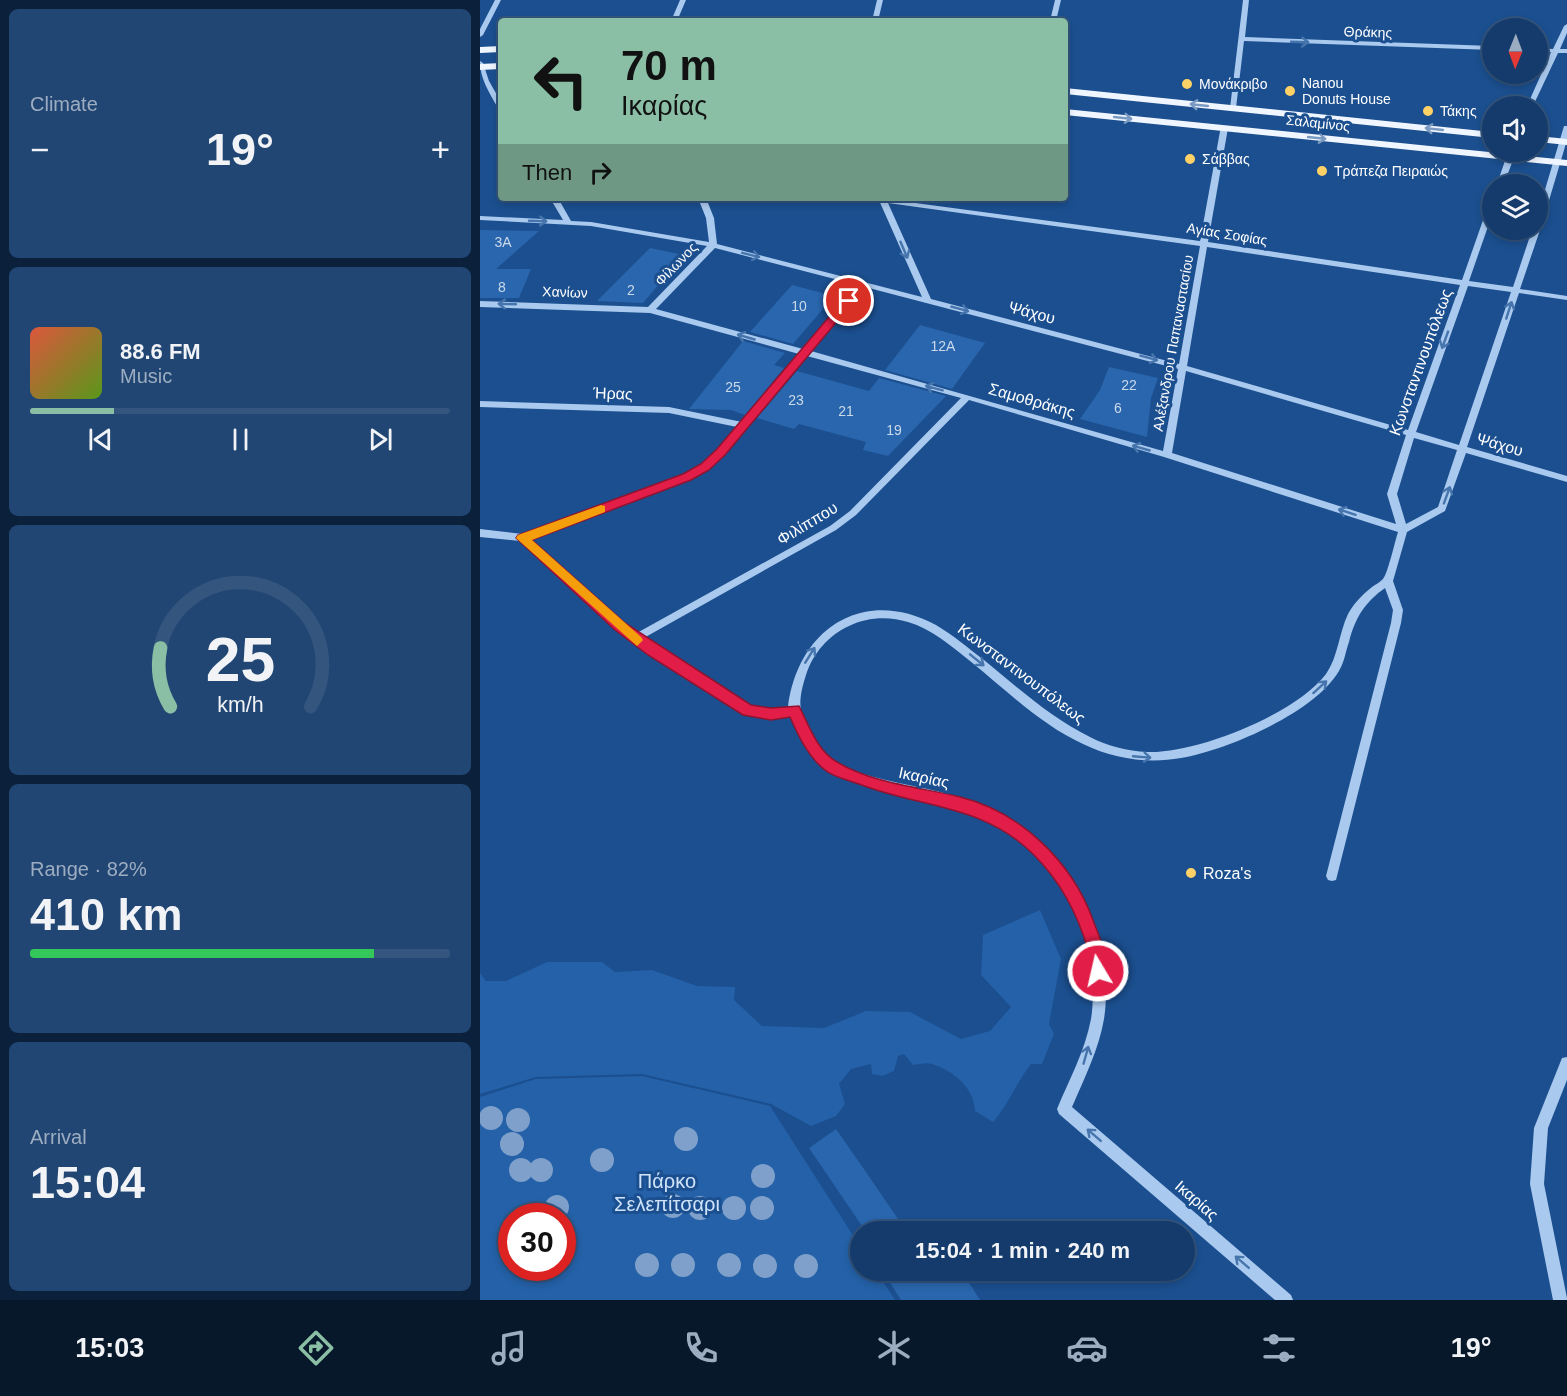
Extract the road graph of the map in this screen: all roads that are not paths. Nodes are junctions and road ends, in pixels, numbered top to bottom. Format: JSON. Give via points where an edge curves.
{"nodes":[{"id":1,"x":498,"y":0,"type":"edge"},
{"id":2,"x":683,"y":0,"type":"edge"},
{"id":3,"x":880,"y":0,"type":"edge"},
{"id":4,"x":1058,"y":0,"type":"edge"},
{"id":5,"x":1246,"y":0,"type":"edge"},
{"id":6,"x":675,"y":18,"type":"edge"},
{"id":7,"x":876,"y":18,"type":"edge"},
{"id":8,"x":1054,"y":18,"type":"edge"},
{"id":9,"x":483,"y":22,"type":"edge"},
{"id":10,"x":1567,"y":26,"type":"edge"},
{"id":11,"x":480,"y":35,"type":"edge"},
{"id":12,"x":1242,"y":39,"type":"junction"},
{"id":13,"x":1482,"y":48,"type":"edge"},
{"id":14,"x":498,"y":49,"type":"edge"},
{"id":15,"x":480,"y":50,"type":"edge"},
{"id":16,"x":1548,"y":51,"type":"edge"},
{"id":17,"x":1557,"y":51,"type":"junction"},
{"id":18,"x":1567,"y":51,"type":"edge"},
{"id":19,"x":481,"y":65,"type":"edge"},
{"id":20,"x":498,"y":66,"type":"edge"},
{"id":21,"x":1068,"y":92,"type":"edge"},
{"id":22,"x":1535,"y":96,"type":"edge"},
{"id":23,"x":498,"y":103,"type":"edge"},
{"id":24,"x":1233,"y":108,"type":"junction"},
{"id":25,"x":1068,"y":112,"type":"edge"},
{"id":26,"x":1224,"y":128,"type":"junction"},
{"id":27,"x":1567,"y":128,"type":"edge"},
{"id":28,"x":1482,"y":134,"type":"edge"},
{"id":29,"x":1548,"y":140,"type":"edge"},
{"id":30,"x":1565,"y":142,"type":"edge"},
{"id":31,"x":1482,"y":151,"type":"edge"},
{"id":32,"x":1562,"y":162,"type":"edge"},
{"id":33,"x":1548,"y":198,"type":"edge"},
{"id":34,"x":556,"y":201,"type":"edge"},
{"id":35,"x":703,"y":201,"type":"edge"},
{"id":36,"x":884,"y":201,"type":"edge"},
{"id":37,"x":897,"y":201,"type":"edge"},
{"id":38,"x":480,"y":218,"type":"edge"},
{"id":39,"x":568,"y":222,"type":"junction"},
{"id":40,"x":1482,"y":235,"type":"edge"},
{"id":41,"x":1533,"y":240,"type":"edge"},
{"id":42,"x":1203,"y":244,"type":"junction"},
{"id":43,"x":713,"y":245,"type":"junction"},
{"id":44,"x":864,"y":283,"type":"junction"},
{"id":45,"x":1465,"y":284,"type":"junction"},
{"id":46,"x":1515,"y":292,"type":"junction"},
{"id":47,"x":1567,"y":298,"type":"edge"},
{"id":48,"x":928,"y":300,"type":"junction"},
{"id":49,"x":480,"y":304,"type":"edge"},
{"id":50,"x":650,"y":310,"type":"junction"},
{"id":51,"x":803,"y":353,"type":"junction"},
{"id":52,"x":1181,"y":367,"type":"junction"},
{"id":53,"x":967,"y":397,"type":"junction"},
{"id":54,"x":484,"y":404,"type":"edge"},
{"id":55,"x":744,"y":424,"type":"junction"},
{"id":56,"x":1411,"y":433,"type":"junction"},
{"id":57,"x":1463,"y":448,"type":"junction"},
{"id":58,"x":1167,"y":455,"type":"junction"},
{"id":59,"x":1567,"y":479,"type":"edge"},
{"id":60,"x":1403,"y":530,"type":"junction"},
{"id":61,"x":480,"y":533,"type":"edge"},
{"id":62,"x":523,"y":538,"type":"junction"},
{"id":63,"x":1388,"y":581,"type":"junction"},
{"id":64,"x":634,"y":639,"type":"junction"},
{"id":65,"x":794,"y":710,"type":"junction"},
{"id":66,"x":1332,"y":876,"type":"dead end"},
{"id":67,"x":1567,"y":1062,"type":"edge"},
{"id":68,"x":1286,"y":1300,"type":"edge"},
{"id":69,"x":1560,"y":1300,"type":"edge"}],
"edges":[{"from":1,"to":9,"type":"street"},
{"from":2,"to":6,"type":"street"},
{"from":3,"to":7,"type":"street"},
{"from":4,"to":8,"type":"street"},
{"from":5,"to":12,"type":"street"},
{"from":9,"to":11,"type":"street"},
{"from":10,"to":17,"type":"street"},
{"from":12,"to":13,"type":"street","name":"Θράκης","one_way":true},
{"from":12,"to":24,"type":"street"},
{"from":14,"to":15,"type":"main road"},
{"from":16,"to":17,"type":"street"},
{"from":17,"to":18,"type":"street"},
{"from":17,"to":22,"type":"street"},
{"from":19,"to":20,"type":"main road"},
{"from":19,"to":23,"type":"street"},
{"from":24,"to":21,"type":"main road","name":"Σαλαμίνος","one_way":true},
{"from":28,"to":24,"type":"main road","name":"Σαλαμίνος","one_way":true},
{"from":25,"to":26,"type":"main road","name":"Σαλαμίνος","one_way":true},
{"from":26,"to":31,"type":"main road","name":"Σαλαμίνος","one_way":true},
{"from":26,"to":42,"type":"street","name":"Αλέξανδρου Παπαναστασίου"},
{"from":27,"to":30,"type":"street"},
{"from":29,"to":30,"type":"main road"},
{"from":30,"to":32,"type":"street"},
{"from":32,"to":33,"type":"street"},
{"from":34,"to":39,"type":"street"},
{"from":35,"to":43,"type":"street","name":"Φίλωνος"},
{"from":36,"to":48,"type":"street","one_way":true},
{"from":37,"to":42,"type":"street","name":"Αγίας Σοφίας"},
{"from":38,"to":39,"type":"street","name":"Ψάχου","one_way":true},
{"from":39,"to":43,"type":"street","name":"Ψάχου"},
{"from":40,"to":45,"type":"street","name":"Κωνσταντινουπόλεως"},
{"from":41,"to":46,"type":"street"},
{"from":42,"to":45,"type":"street","name":"Αγίας Σοφίας"},
{"from":42,"to":52,"type":"street","name":"Αλέξανδρου Παπαναστασίου"},
{"from":43,"to":44,"type":"street","name":"Ψάχου","one_way":true},
{"from":43,"to":50,"type":"street","name":"Φίλωνος"},
{"from":44,"to":48,"type":"street","name":"Ψάχου"},
{"from":44,"to":51,"type":"street"},
{"from":45,"to":46,"type":"street","name":"Αγίας Σοφίας"},
{"from":45,"to":56,"type":"street","name":"Κωνσταντινουπόλεως","one_way":true},
{"from":46,"to":47,"type":"street","name":"Αγίας Σοφίας"},
{"from":57,"to":46,"type":"street","one_way":true},
{"from":48,"to":52,"type":"street","name":"Ψάχου","one_way":true},
{"from":50,"to":49,"type":"street","name":"Χανίων","one_way":true},
{"from":51,"to":50,"type":"street","name":"Σαμοθράκης","one_way":true},
{"from":53,"to":51,"type":"street","name":"Σαμοθράκης","one_way":true},
{"from":51,"to":55,"type":"street"},
{"from":52,"to":56,"type":"street","name":"Ψάχου"},
{"from":52,"to":58,"type":"street","name":"Αλέξανδρου Παπαναστασίου"},
{"from":58,"to":53,"type":"street","name":"Σαμοθράκης","one_way":true},
{"from":53,"to":64,"type":"street","name":"Φιλίππου","via":[[846,518]]},
{"from":54,"to":55,"type":"street","name":"Ήρας","via":[[669,410]]},
{"from":55,"to":62,"type":"street","via":[[705,467],[687,477]]},
{"from":56,"to":57,"type":"street","name":"Ψάχου"},
{"from":56,"to":60,"type":"street","name":"Κωνσταντινουπόλεως","via":[[1392,494]]},
{"from":57,"to":59,"type":"street","name":"Ψάχου"},
{"from":60,"to":57,"type":"street","one_way":true,"via":[[1442,509]]},
{"from":60,"to":58,"type":"street","name":"Σαμοθράκης","one_way":true},
{"from":60,"to":63,"type":"street"},
{"from":61,"to":62,"type":"street"},
{"from":62,"to":64,"type":"street"},
{"from":65,"to":63,"type":"street","name":"Κωνσταντινουπόλεως","one_way":true,"via":[[803,666],[822,638],[842,624],[890,614],[925,623],[948,636],[1057,724],[1084,741],[1150,759],[1202,750],[1273,720],[1324,684],[1338,668],[1353,615],[1363,599]]},
{"from":63,"to":66,"type":"street","via":[[1398,610],[1396,623]]},
{"from":64,"to":65,"type":"street","via":[[748,711],[771,714]]},
{"from":68,"to":65,"type":"street","name":"Ικαρίας","one_way":true,"via":[[1064,1109],[1100,1009],[1097,952],[1078,901],[1040,850],[1008,824],[962,804],[882,786],[830,766],[807,739]]},
{"from":67,"to":69,"type":"street","via":[[1541,1128],[1538,1184]]}]}
